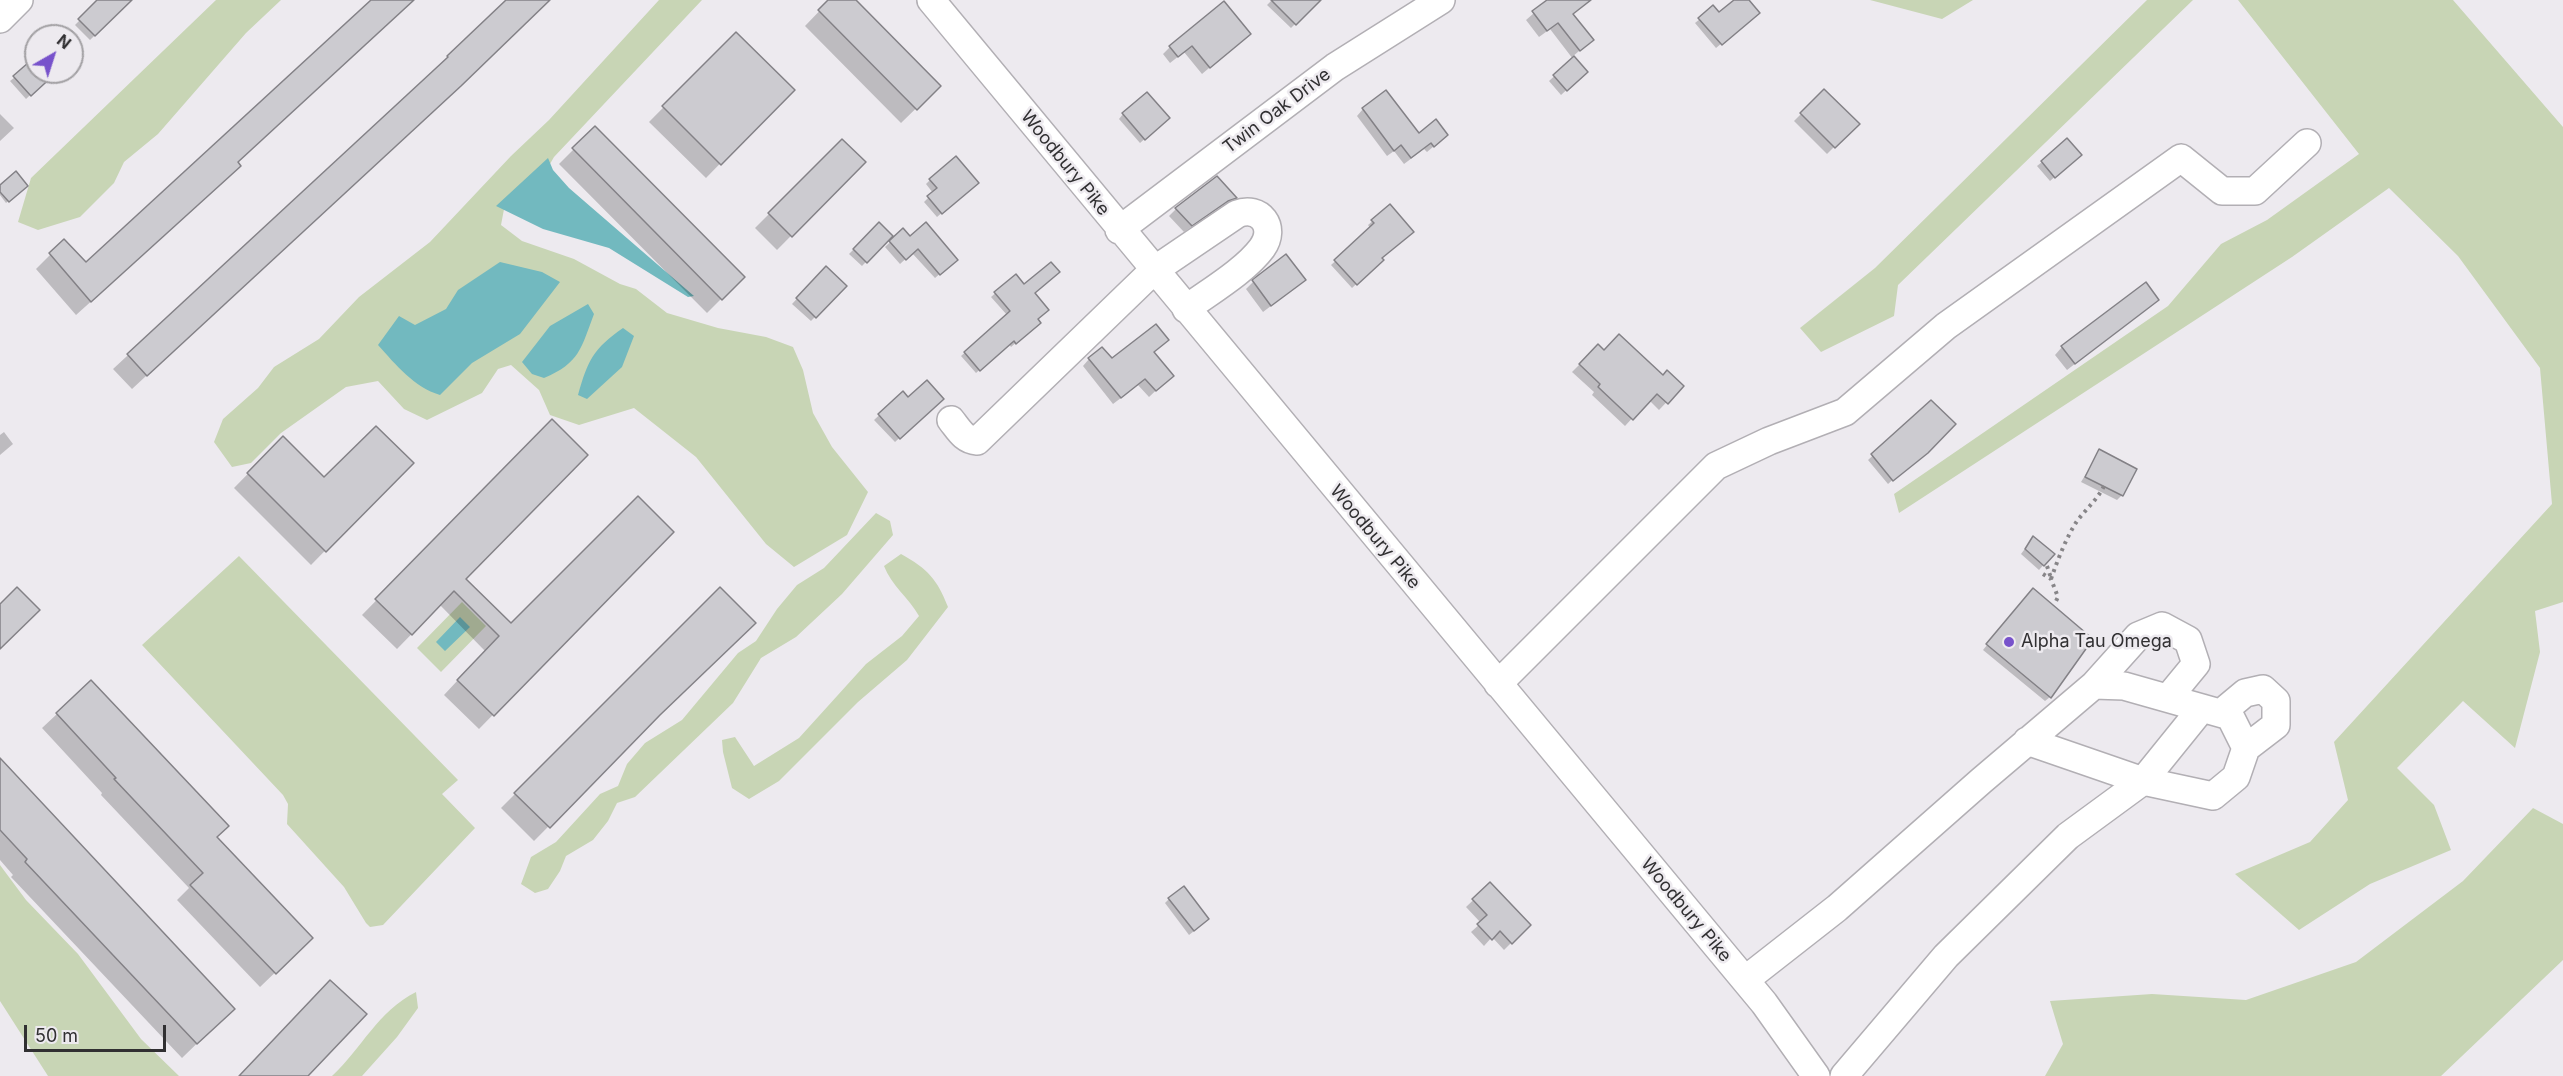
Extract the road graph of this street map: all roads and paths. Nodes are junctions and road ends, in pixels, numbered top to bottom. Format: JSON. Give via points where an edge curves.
{"nodes":[{"id":1,"x":19,"y":0,"type":"edge"},
{"id":2,"x":931,"y":0,"type":"edge"},
{"id":3,"x":1441,"y":0,"type":"edge"},
{"id":4,"x":0,"y":19,"type":"edge"},
{"id":5,"x":2307,"y":142,"type":"dead end"},
{"id":6,"x":1119,"y":230,"type":"junction"},
{"id":7,"x":1153,"y":271,"type":"junction"},
{"id":8,"x":1186,"y":309,"type":"junction"},
{"id":9,"x":951,"y":420,"type":"dead end"},
{"id":10,"x":2104,"y":486,"type":"dead end"},
{"id":11,"x":2047,"y":566,"type":"dead end"},
{"id":12,"x":2043,"y":574,"type":"dead end"},
{"id":13,"x":2051,"y":579,"type":"junction"},
{"id":14,"x":2055,"y":603,"type":"dead end"},
{"id":15,"x":1498,"y":684,"type":"junction"},
{"id":16,"x":2094,"y":685,"type":"junction"},
{"id":17,"x":2168,"y":698,"type":"junction"},
{"id":18,"x":2211,"y":711,"type":"junction"},
{"id":19,"x":2027,"y":741,"type":"junction"},
{"id":20,"x":2246,"y":748,"type":"junction"},
{"id":21,"x":2143,"y":781,"type":"junction"},
{"id":22,"x":1745,"y":980,"type":"junction"},
{"id":23,"x":1816,"y":1076,"type":"edge"},
{"id":24,"x":1844,"y":1076,"type":"edge"}],
"edges":[{"from":1,"to":4,"type":"street"},
{"from":2,"to":6,"type":"street","name":"Woodbury Pike"},
{"from":3,"to":6,"type":"street","name":"Twin Oak Drive","via":[[1335,67]]},
{"from":5,"to":15,"type":"street","via":[[2254,191],[2222,191],[2181,158],[1946,326],[1845,412],[1716,466]]},
{"from":6,"to":7,"type":"street","name":"Woodbury Pike"},
{"from":7,"to":8,"type":"street","name":"Woodbury Pike"},
{"from":7,"to":8,"type":"street","via":[[1237,214],[1257,213],[1268,227],[1262,248]]},
{"from":7,"to":9,"type":"street","via":[[977,441],[963,436]]},
{"from":8,"to":15,"type":"street","name":"Woodbury Pike"},
{"from":10,"to":13,"type":"path","via":[[2078,521]]},
{"from":11,"to":13,"type":"path"},
{"from":12,"to":13,"type":"path"},
{"from":13,"to":14,"type":"path","via":[[2058,597]]},
{"from":15,"to":22,"type":"street","name":"Woodbury Pike"},
{"from":16,"to":17,"type":"street","via":[[2124,686]]},
{"from":16,"to":17,"type":"street","via":[[2138,636],[2162,626],[2188,640],[2196,664]]},
{"from":16,"to":19,"type":"street"},
{"from":17,"to":18,"type":"street"},
{"from":18,"to":20,"type":"street","via":[[2230,716]]},
{"from":18,"to":20,"type":"street","via":[[2245,693],[2263,689],[2276,701],[2276,725]]},
{"from":18,"to":21,"type":"street"},
{"from":19,"to":21,"type":"street"},
{"from":19,"to":22,"type":"street","via":[[1837,908]]},
{"from":20,"to":21,"type":"street","via":[[2236,777],[2214,796]]},
{"from":21,"to":24,"type":"street","via":[[2068,836],[1946,956]]},
{"from":22,"to":23,"type":"street","name":"Woodbury Pike"}]}
